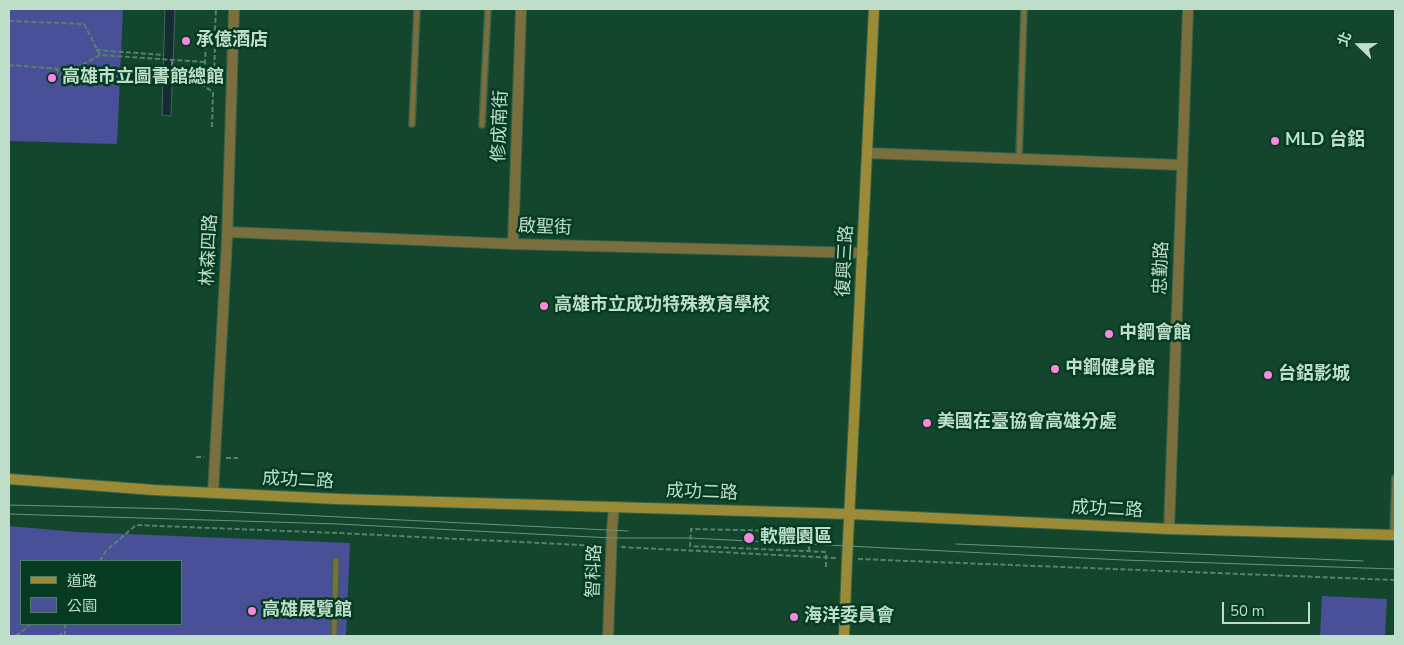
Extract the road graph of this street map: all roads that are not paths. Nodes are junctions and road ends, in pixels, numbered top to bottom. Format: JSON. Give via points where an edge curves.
{"nodes":[{"id":1,"x":234,"y":9,"type":"edge"},
{"id":2,"x":417,"y":9,"type":"edge"},
{"id":3,"x":488,"y":9,"type":"edge"},
{"id":4,"x":521,"y":9,"type":"edge"},
{"id":5,"x":874,"y":9,"type":"edge"},
{"id":6,"x":1024,"y":9,"type":"edge"},
{"id":7,"x":1188,"y":9,"type":"edge"},
{"id":8,"x":412,"y":124,"type":"dead end"},
{"id":9,"x":482,"y":125,"type":"dead end"},
{"id":10,"x":867,"y":153,"type":"junction"},
{"id":11,"x":1019,"y":159,"type":"junction"},
{"id":12,"x":1182,"y":166,"type":"junction"},
{"id":13,"x":228,"y":232,"type":"junction"},
{"id":14,"x":513,"y":244,"type":"junction"},
{"id":15,"x":863,"y":253,"type":"junction"},
{"id":16,"x":1395,"y":478,"type":"edge"},
{"id":17,"x":9,"y":479,"type":"edge"},
{"id":18,"x":213,"y":493,"type":"junction"},
{"id":19,"x":614,"y":507,"type":"junction"},
{"id":20,"x":850,"y":514,"type":"junction"},
{"id":21,"x":1169,"y":529,"type":"junction"},
{"id":22,"x":1394,"y":535,"type":"edge"},
{"id":23,"x":336,"y":561,"type":"dead end"},
{"id":24,"x":334,"y":636,"type":"edge"},
{"id":25,"x":608,"y":636,"type":"edge"},
{"id":26,"x":844,"y":636,"type":"edge"}],
"edges":[{"from":1,"to":13,"type":"street","name":"林森四路"},
{"from":2,"to":8,"type":"lane"},
{"from":3,"to":9,"type":"lane"},
{"from":4,"to":14,"type":"street","name":"修成南街"},
{"from":5,"to":10,"type":"street","name":"復興三路"},
{"from":6,"to":11,"type":"lane"},
{"from":7,"to":12,"type":"street","name":"忠勤路"},
{"from":10,"to":11,"type":"street"},
{"from":10,"to":15,"type":"street","name":"復興三路"},
{"from":11,"to":12,"type":"street"},
{"from":12,"to":21,"type":"street","name":"忠勤路"},
{"from":13,"to":14,"type":"street","name":"啟聖街"},
{"from":13,"to":18,"type":"street","name":"林森四路"},
{"from":14,"to":15,"type":"street","name":"啟聖街"},
{"from":15,"to":20,"type":"street","name":"復興三路"},
{"from":16,"to":22,"type":"lane"},
{"from":17,"to":18,"type":"street","name":"成功二路"},
{"from":18,"to":19,"type":"street","name":"成功二路"},
{"from":19,"to":20,"type":"street","name":"成功二路"},
{"from":19,"to":25,"type":"street","name":"智科路"},
{"from":20,"to":21,"type":"street","name":"成功二路"},
{"from":20,"to":26,"type":"street","name":"復興三路"},
{"from":21,"to":22,"type":"street","name":"成功二路"},
{"from":23,"to":24,"type":"lane"}]}
